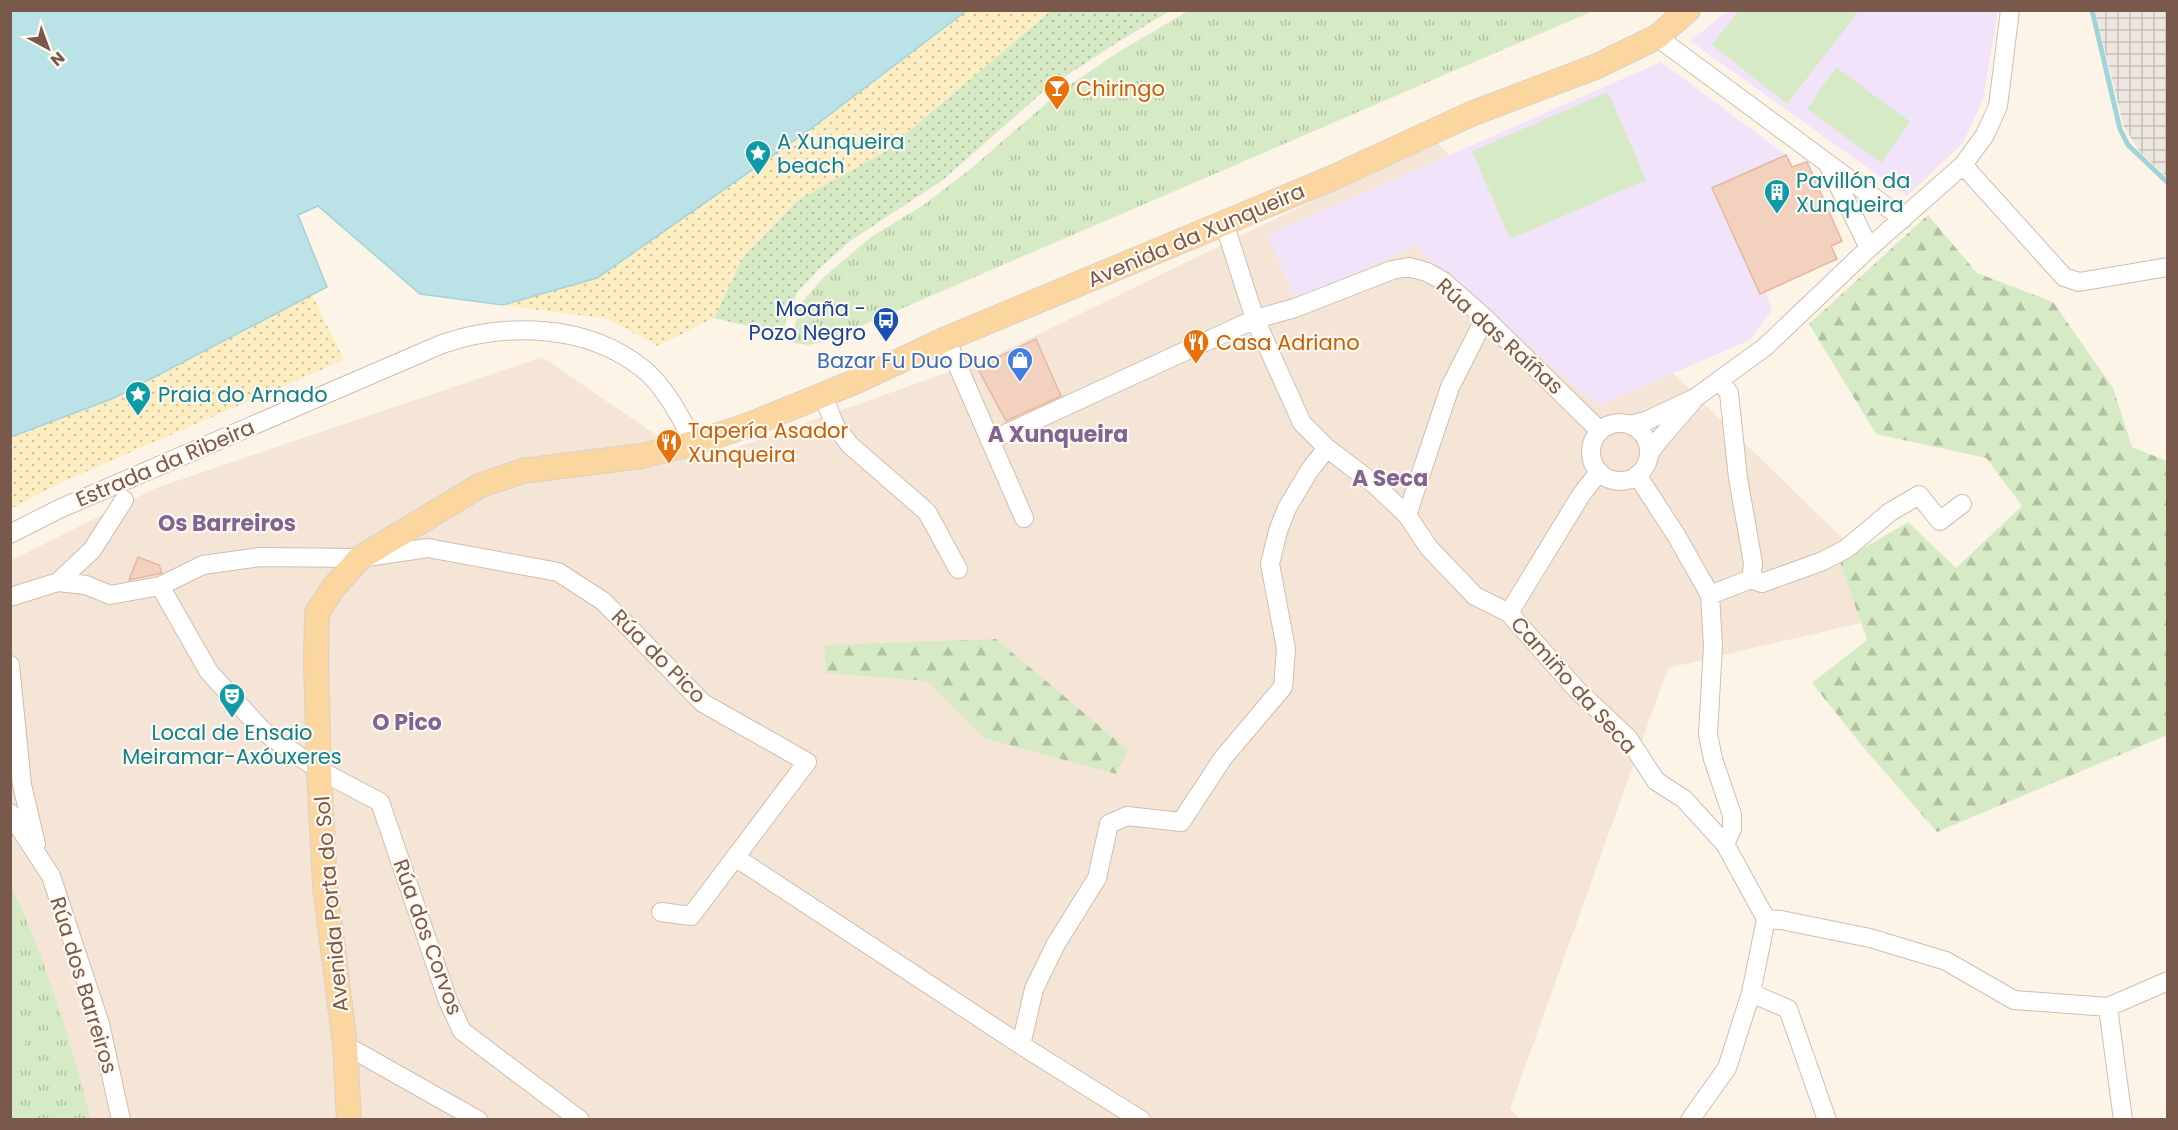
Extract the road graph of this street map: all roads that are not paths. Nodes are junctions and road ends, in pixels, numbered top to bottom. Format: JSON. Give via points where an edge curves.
{"nodes":[{"id":1,"x":1688,"y":10,"type":"edge"},
{"id":2,"x":2010,"y":10,"type":"edge"},
{"id":3,"x":1657,"y":37,"type":"junction"},
{"id":4,"x":1827,"y":162,"type":"junction"},
{"id":5,"x":1963,"y":165,"type":"junction"},
{"id":6,"x":1903,"y":219,"type":"junction"},
{"id":7,"x":1224,"y":223,"type":"junction"},
{"id":8,"x":1869,"y":248,"type":"junction"},
{"id":9,"x":2168,"y":267,"type":"edge"},
{"id":10,"x":1485,"y":318,"type":"junction"},
{"id":11,"x":1255,"y":319,"type":"junction"},
{"id":12,"x":946,"y":339,"type":"junction"},
{"id":13,"x":1720,"y":381,"type":"junction"},
{"id":14,"x":823,"y":395,"type":"junction"},
{"id":15,"x":1695,"y":398,"type":"junction"},
{"id":16,"x":1630,"y":424,"type":"junction"},
{"id":17,"x":1600,"y":430,"type":"junction"},
{"id":18,"x":698,"y":437,"type":"junction"},
{"id":19,"x":990,"y":441,"type":"junction"},
{"id":20,"x":1327,"y":448,"type":"junction"},
{"id":21,"x":1649,"y":454,"type":"junction"},
{"id":22,"x":1599,"y":472,"type":"junction"},
{"id":23,"x":1637,"y":475,"type":"junction"},
{"id":24,"x":124,"y":500,"type":"dead end"},
{"id":25,"x":1962,"y":504,"type":"dead end"},
{"id":26,"x":1407,"y":515,"type":"junction"},
{"id":27,"x":1024,"y":518,"type":"dead end"},
{"id":28,"x":10,"y":534,"type":"edge"},
{"id":29,"x":360,"y":558,"type":"junction"},
{"id":30,"x":958,"y":569,"type":"dead end"},
{"id":31,"x":1751,"y":579,"type":"junction"},
{"id":32,"x":58,"y":582,"type":"junction"},
{"id":33,"x":160,"y":586,"type":"junction"},
{"id":34,"x":1710,"y":595,"type":"junction"},
{"id":35,"x":10,"y":597,"type":"edge"},
{"id":36,"x":1509,"y":613,"type":"junction"},
{"id":37,"x":10,"y":665,"type":"edge"},
{"id":38,"x":320,"y":770,"type":"junction"},
{"id":39,"x":16,"y":781,"type":"edge"},
{"id":40,"x":10,"y":813,"type":"edge"},
{"id":41,"x":1725,"y":844,"type":"junction"},
{"id":42,"x":39,"y":855,"type":"junction"},
{"id":43,"x":735,"y":857,"type":"junction"},
{"id":44,"x":661,"y":912,"type":"dead end"},
{"id":45,"x":1766,"y":919,"type":"junction"},
{"id":46,"x":2168,"y":981,"type":"edge"},
{"id":47,"x":1751,"y":993,"type":"junction"},
{"id":48,"x":2108,"y":1007,"type":"junction"},
{"id":49,"x":345,"y":1045,"type":"junction"},
{"id":50,"x":1021,"y":1045,"type":"junction"},
{"id":51,"x":121,"y":1119,"type":"edge"},
{"id":52,"x":349,"y":1119,"type":"edge"},
{"id":53,"x":478,"y":1119,"type":"edge"},
{"id":54,"x":580,"y":1119,"type":"edge"},
{"id":55,"x":1141,"y":1119,"type":"edge"},
{"id":56,"x":1690,"y":1119,"type":"edge"},
{"id":57,"x":1827,"y":1119,"type":"edge"},
{"id":58,"x":2123,"y":1119,"type":"edge"}],
"edges":[{"from":1,"to":3,"type":"main road","name":"Avenida da Xunqueira"},
{"from":2,"to":5,"type":"street","via":[[1998,106],[1985,135]]},
{"from":3,"to":4,"type":"street"},
{"from":3,"to":7,"type":"main road","name":"Avenida da Xunqueira","via":[[1595,67],[1471,114]]},
{"from":4,"to":6,"type":"street"},
{"from":4,"to":8,"type":"street"},
{"from":5,"to":6,"type":"street"},
{"from":5,"to":9,"type":"street","via":[[2064,277],[2079,282]]},
{"from":6,"to":8,"type":"street"},
{"from":7,"to":11,"type":"street","name":"Camiño da Seca"},
{"from":7,"to":12,"type":"main road","name":"Avenida da Xunqueira"},
{"from":8,"to":13,"type":"street","via":[[1765,348]]},
{"from":10,"to":11,"type":"street","name":"Rúa das Raíñas","via":[[1443,281],[1409,267]]},
{"from":10,"to":17,"type":"street","name":"Rúa das Raíñas"},
{"from":10,"to":26,"type":"street","via":[[1450,387]]},
{"from":11,"to":19,"type":"street","name":"Rúa das Raíñas"},
{"from":11,"to":20,"type":"street","name":"Camiño da Seca","via":[[1302,423]]},
{"from":12,"to":14,"type":"main road","name":"Avenida da Xunqueira"},
{"from":12,"to":19,"type":"street"},
{"from":13,"to":15,"type":"street"},
{"from":13,"to":31,"type":"street","via":[[1729,393],[1753,563]]},
{"from":14,"to":18,"type":"main road","name":"Avenida da Xunqueira","via":[[750,425]]},
{"from":14,"to":30,"type":"street","via":[[835,426],[850,445],[927,512]]},
{"from":15,"to":16,"type":"street","via":[[1646,421]]},
{"from":15,"to":21,"type":"street"},
{"from":16,"to":17,"type":"street","via":[[1609,425]]},
{"from":16,"to":21,"type":"street","via":[[1644,436]]},
{"from":17,"to":22,"type":"street","via":[[1591,447]]},
{"from":18,"to":28,"type":"street","name":"Estrada da Ribeira","via":[[644,370],[626,357],[571,335],[512,329],[465,336],[442,344],[58,509]]},
{"from":18,"to":29,"type":"main road","name":"Avenida Porta do Sol","via":[[642,456],[523,471],[481,485]]},
{"from":19,"to":27,"type":"street"},
{"from":20,"to":26,"type":"street","name":"Camiño da Seca"},
{"from":20,"to":50,"type":"street","via":[[1287,508],[1270,564],[1286,649],[1283,687],[1223,758],[1181,822],[1127,816],[1108,824],[1097,878],[1056,944],[1034,989]]},
{"from":21,"to":23,"type":"street"},
{"from":22,"to":23,"type":"street","via":[[1622,481]]},
{"from":22,"to":36,"type":"street"},
{"from":23,"to":34,"type":"street"},
{"from":24,"to":32,"type":"street","via":[[92,550]]},
{"from":25,"to":31,"type":"street","via":[[1940,521],[1919,495],[1890,512],[1846,549],[1823,561],[1762,583]]},
{"from":26,"to":36,"type":"street","name":"Camiño da Seca","via":[[1429,548],[1475,596]]},
{"from":29,"to":33,"type":"street","via":[[260,557],[203,565]]},
{"from":29,"to":38,"type":"main road","name":"Avenida Porta do Sol","via":[[317,613]]},
{"from":29,"to":43,"type":"street","name":"Rúa do Pico","via":[[428,548],[558,572],[603,601],[703,703],[807,762]]},
{"from":31,"to":34,"type":"street"},
{"from":32,"to":33,"type":"street","via":[[86,585],[110,595]]},
{"from":32,"to":35,"type":"street"},
{"from":33,"to":38,"type":"street","name":"Rúa dos Corvos","via":[[209,672],[263,731]]},
{"from":34,"to":41,"type":"street","via":[[1713,646],[1708,734],[1732,814],[1732,829]]},
{"from":36,"to":41,"type":"street","name":"Camiño da Seca","via":[[1577,690],[1628,738],[1656,781],[1684,799]]},
{"from":37,"to":39,"type":"street","name":"Rúa dos Barreiros"},
{"from":38,"to":49,"type":"main road","name":"Avenida Porta do Sol","via":[[329,926]]},
{"from":38,"to":54,"type":"street","name":"Rúa dos Corvos","via":[[380,802],[448,1001],[462,1030]]},
{"from":39,"to":42,"type":"street","name":"Rúa dos Barreiros"},
{"from":40,"to":42,"type":"street","name":"Rúa dos Barreiros"},
{"from":41,"to":45,"type":"street","name":"Camiño da Seca"},
{"from":42,"to":51,"type":"street","name":"Rúa dos Barreiros","via":[[51,876],[100,1024]]},
{"from":43,"to":44,"type":"street","name":"Rúa do Pico","via":[[691,916]]},
{"from":43,"to":50,"type":"street"},
{"from":45,"to":47,"type":"street"},
{"from":45,"to":48,"type":"street","via":[[1870,938],[1946,962],[2014,1000]]},
{"from":46,"to":48,"type":"street"},
{"from":47,"to":56,"type":"street","via":[[1727,1068]]},
{"from":47,"to":57,"type":"street","via":[[1788,1009]]},
{"from":48,"to":58,"type":"street"},
{"from":49,"to":52,"type":"main road","name":"Avenida Porta do Sol"},
{"from":49,"to":53,"type":"street"},
{"from":50,"to":55,"type":"street"}]}
